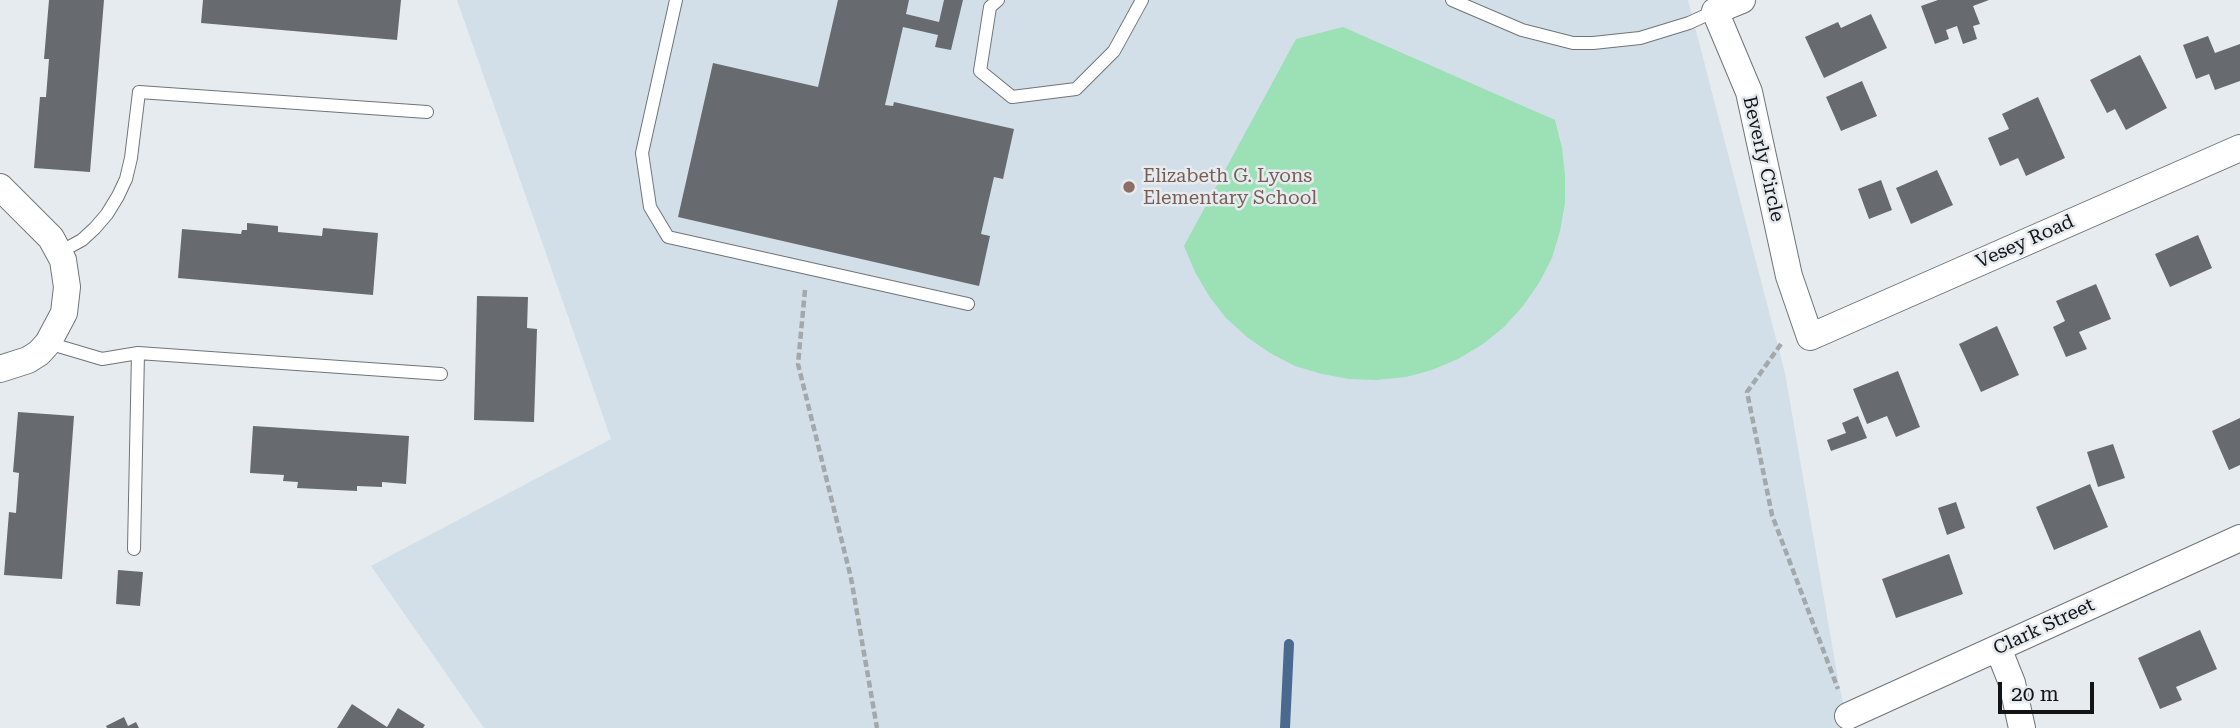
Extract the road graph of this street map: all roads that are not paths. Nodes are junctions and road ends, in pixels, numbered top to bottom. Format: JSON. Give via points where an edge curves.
{"nodes":[{"id":1,"x":676,"y":0,"type":"edge"},
{"id":2,"x":998,"y":0,"type":"edge"},
{"id":3,"x":1142,"y":0,"type":"edge"},
{"id":4,"x":1452,"y":0,"type":"edge"},
{"id":5,"x":1742,"y":0,"type":"edge"},
{"id":6,"x":1715,"y":12,"type":"junction"},
{"id":7,"x":427,"y":112,"type":"dead end"},
{"id":8,"x":2240,"y":148,"type":"edge"},
{"id":9,"x":0,"y":187,"type":"edge"},
{"id":10,"x":60,"y":252,"type":"junction"},
{"id":11,"x":968,"y":304,"type":"dead end"},
{"id":12,"x":1805,"y":326,"type":"joint"},
{"id":13,"x":48,"y":343,"type":"junction"},
{"id":14,"x":138,"y":353,"type":"junction"},
{"id":15,"x":0,"y":369,"type":"edge"},
{"id":16,"x":441,"y":374,"type":"dead end"},
{"id":17,"x":2240,"y":538,"type":"edge"},
{"id":18,"x":134,"y":549,"type":"dead end"},
{"id":19,"x":1998,"y":648,"type":"junction"},
{"id":20,"x":1848,"y":716,"type":"road end"},
{"id":21,"x":2022,"y":728,"type":"edge"}],
"edges":[{"from":1,"to":11,"type":"lane","via":[[642,153],[650,207],[668,237]]},
{"from":2,"to":3,"type":"lane","via":[[990,7],[980,71],[1012,97],[1076,89],[1114,51]]},
{"from":4,"to":6,"type":"lane","via":[[1522,30],[1583,43],[1640,38]]},
{"from":5,"to":6,"type":"street"},
{"from":6,"to":12,"type":"street","name":"Beverly Circle","via":[[1749,92],[1789,276]]},
{"from":7,"to":10,"type":"lane","via":[[139,92],[131,158],[118,196],[95,228]]},
{"from":8,"to":12,"type":"street","name":"Vesey Road"},
{"from":9,"to":10,"type":"street","via":[[40,225]]},
{"from":10,"to":13,"type":"street","via":[[66,298],[64,313]]},
{"from":13,"to":14,"type":"lane","via":[[102,359]]},
{"from":13,"to":15,"type":"street","via":[[28,360]]},
{"from":14,"to":16,"type":"lane"},
{"from":14,"to":18,"type":"lane"},
{"from":17,"to":19,"type":"street","name":"Clark Street"},
{"from":19,"to":20,"type":"street","name":"Clark Street"},
{"from":19,"to":21,"type":"street"}]}
